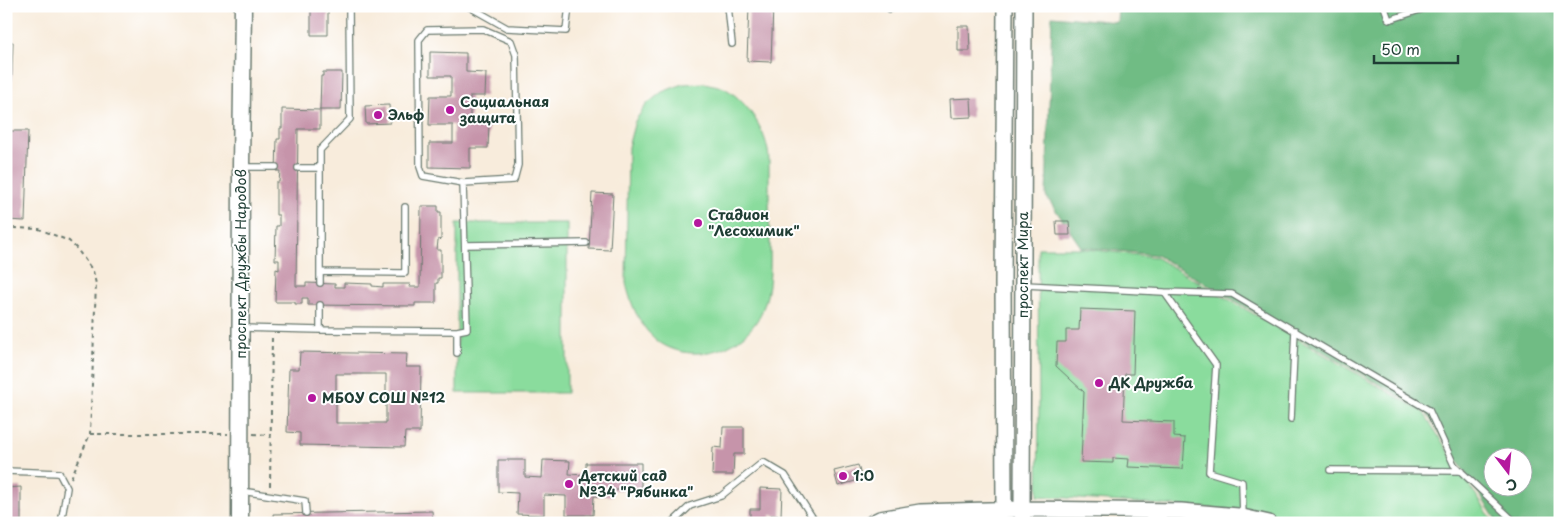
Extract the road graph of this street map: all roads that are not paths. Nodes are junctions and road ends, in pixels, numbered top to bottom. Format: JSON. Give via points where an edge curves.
{"nodes":[{"id":1,"x":243,"y":6,"type":"edge"},
{"id":2,"x":349,"y":6,"type":"edge"},
{"id":3,"x":468,"y":6,"type":"edge"},
{"id":4,"x":569,"y":6,"type":"edge"},
{"id":5,"x":728,"y":6,"type":"edge"},
{"id":6,"x":1005,"y":6,"type":"edge"},
{"id":7,"x":1024,"y":6,"type":"edge"},
{"id":8,"x":1384,"y":6,"type":"edge"},
{"id":9,"x":1432,"y":6,"type":"edge"},
{"id":10,"x":732,"y":44,"type":"dead end"},
{"id":11,"x":241,"y":167,"type":"junction"},
{"id":12,"x":276,"y":167,"type":"dead end"},
{"id":13,"x":298,"y":168,"type":"dead end"},
{"id":14,"x":320,"y":168,"type":"junction"},
{"id":15,"x":463,"y":183,"type":"junction"},
{"id":16,"x":405,"y":207,"type":"dead end"},
{"id":17,"x":586,"y":243,"type":"dead end"},
{"id":18,"x":465,"y":245,"type":"junction"},
{"id":19,"x":320,"y":272,"type":"junction"},
{"id":20,"x":320,"y":284,"type":"dead end"},
{"id":21,"x":1023,"y":285,"type":"junction"},
{"id":22,"x":1164,"y":292,"type":"junction"},
{"id":23,"x":320,"y":305,"type":"dead end"},
{"id":24,"x":240,"y":328,"type":"junction"},
{"id":25,"x":320,"y":330,"type":"junction"},
{"id":26,"x":1295,"y":330,"type":"junction"},
{"id":27,"x":457,"y":331,"type":"junction"},
{"id":28,"x":457,"y":352,"type":"dead end"},
{"id":29,"x":1291,"y":418,"type":"dead end"},
{"id":30,"x":1330,"y":470,"type":"dead end"},
{"id":31,"x":6,"y":471,"type":"edge"},
{"id":32,"x":1461,"y":471,"type":"junction"},
{"id":33,"x":240,"y":491,"type":"junction"},
{"id":34,"x":306,"y":514,"type":"dead end"},
{"id":35,"x":1004,"y":516,"type":"edge"},
{"id":36,"x":1022,"y":516,"type":"edge"},
{"id":37,"x":1243,"y":517,"type":"junction"},
{"id":38,"x":62,"y":523,"type":"edge"},
{"id":39,"x":240,"y":523,"type":"edge"},
{"id":40,"x":672,"y":523,"type":"edge"},
{"id":41,"x":816,"y":523,"type":"edge"},
{"id":42,"x":872,"y":523,"type":"edge"},
{"id":43,"x":1269,"y":523,"type":"edge"},
{"id":44,"x":1516,"y":523,"type":"edge"}],
"edges":[{"from":1,"to":11,"type":"main road","name":"проспект Дружбы Народов"},
{"from":2,"to":14,"type":"lane","via":[[350,119],[320,150]]},
{"from":3,"to":4,"type":"lane","via":[[506,28],[566,32]]},
{"from":5,"to":10,"type":"lane"},
{"from":6,"to":35,"type":"street","name":"проспект Мира"},
{"from":7,"to":21,"type":"street","name":"проспект Мира"},
{"from":8,"to":9,"type":"lane","via":[[1389,20]]},
{"from":11,"to":12,"type":"lane"},
{"from":11,"to":24,"type":"main road","name":"проспект Дружбы Народов"},
{"from":13,"to":14,"type":"lane"},
{"from":14,"to":19,"type":"lane"},
{"from":15,"to":15,"type":"lane","via":[[514,180],[518,165],[516,55],[512,41],[483,29],[427,30],[418,40],[420,167],[423,176]]},
{"from":15,"to":18,"type":"lane"},
{"from":16,"to":19,"type":"lane","via":[[405,273]]},
{"from":17,"to":18,"type":"lane"},
{"from":18,"to":27,"type":"lane","via":[[467,329]]},
{"from":19,"to":20,"type":"lane"},
{"from":21,"to":22,"type":"lane"},
{"from":21,"to":36,"type":"street","name":"проспект Мира"},
{"from":22,"to":26,"type":"lane","via":[[1232,294]]},
{"from":22,"to":37,"type":"lane","via":[[1216,365],[1209,472],[1242,482]]},
{"from":23,"to":25,"type":"lane"},
{"from":24,"to":25,"type":"lane"},
{"from":24,"to":33,"type":"main road","name":"проспект Дружбы Народов"},
{"from":25,"to":27,"type":"lane"},
{"from":26,"to":29,"type":"lane"},
{"from":26,"to":32,"type":"lane","via":[[1429,410],[1454,465]]},
{"from":27,"to":28,"type":"lane"},
{"from":30,"to":32,"type":"lane"},
{"from":31,"to":38,"type":"lane","via":[[59,473],[66,488]]},
{"from":32,"to":44,"type":"lane"},
{"from":33,"to":34,"type":"lane","via":[[305,501]]},
{"from":33,"to":39,"type":"main road","name":"проспект Дружбы Народов"},
{"from":35,"to":36,"type":"street"},
{"from":35,"to":42,"type":"street","via":[[920,512]]},
{"from":36,"to":37,"type":"street","via":[[1181,511]]},
{"from":37,"to":43,"type":"street"},
{"from":40,"to":41,"type":"lane","via":[[690,506],[721,496],[763,462],[785,475]]}]}
